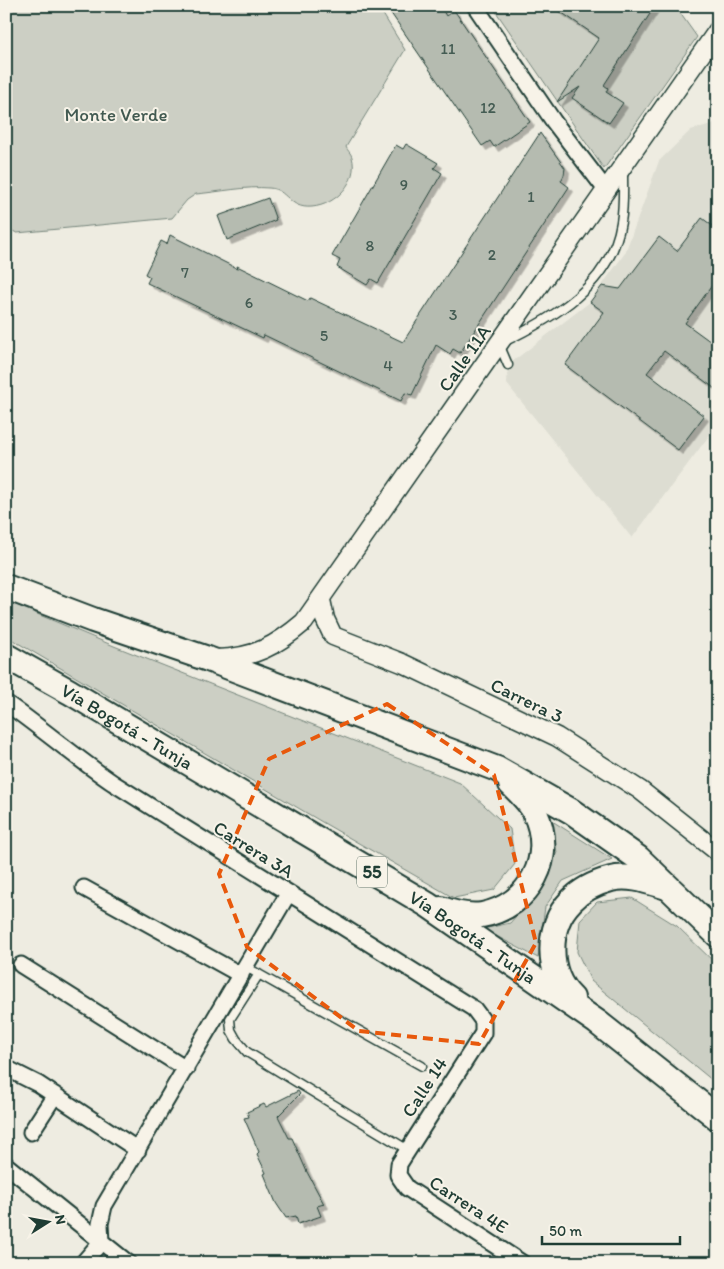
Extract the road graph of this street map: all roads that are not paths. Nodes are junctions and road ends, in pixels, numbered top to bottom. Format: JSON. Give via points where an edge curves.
{"nodes":[{"id":1,"x":475,"y":6,"type":"edge"},
{"id":2,"x":718,"y":30,"type":"edge"},
{"id":3,"x":623,"y":166,"type":"junction"},
{"id":4,"x":606,"y":190,"type":"junction"},
{"id":5,"x":499,"y":344,"type":"junction"},
{"id":6,"x":508,"y":365,"type":"dead end"},
{"id":7,"x":6,"y":588,"type":"edge"},
{"id":8,"x":321,"y":600,"type":"junction"},
{"id":9,"x":6,"y":656,"type":"edge"},
{"id":10,"x":208,"y":659,"type":"junction"},
{"id":11,"x":6,"y":703,"type":"edge"},
{"id":12,"x":497,"y":769,"type":"junction"},
{"id":13,"x":718,"y":852,"type":"edge"},
{"id":14,"x":669,"y":887,"type":"junction"},
{"id":15,"x":84,"y":888,"type":"dead end"},
{"id":16,"x":288,"y":894,"type":"junction"},
{"id":17,"x":428,"y":905,"type":"junction"},
{"id":18,"x":718,"y":935,"type":"edge"},
{"id":19,"x":21,"y":965,"type":"dead end"},
{"id":20,"x":248,"y":972,"type":"junction"},
{"id":21,"x":483,"y":1021,"type":"joint"},
{"id":22,"x":596,"y":1022,"type":"junction"},
{"id":23,"x":422,"y":1066,"type":"dead end"},
{"id":24,"x":6,"y":1068,"type":"edge"},
{"id":25,"x":186,"y":1069,"type":"junction"},
{"id":26,"x":54,"y":1095,"type":"junction"},
{"id":27,"x":718,"y":1118,"type":"edge"},
{"id":28,"x":30,"y":1132,"type":"dead end"},
{"id":29,"x":138,"y":1150,"type":"junction"},
{"id":30,"x":408,"y":1150,"type":"junction"},
{"id":31,"x":6,"y":1165,"type":"edge"},
{"id":32,"x":398,"y":1174,"type":"joint"},
{"id":33,"x":101,"y":1242,"type":"junction"},
{"id":34,"x":83,"y":1263,"type":"edge"},
{"id":35,"x":128,"y":1263,"type":"edge"},
{"id":36,"x":522,"y":1263,"type":"edge"}],
"edges":[{"from":1,"to":4,"type":"street","via":[[554,122]]},
{"from":2,"to":3,"type":"street","name":"Calle 11A"},
{"from":3,"to":4,"type":"street","name":"Calle 11A"},
{"from":3,"to":5,"type":"lane","via":[[621,223],[612,251],[594,279],[572,302],[537,326]]},
{"from":4,"to":5,"type":"street","name":"Calle 11A"},
{"from":5,"to":6,"type":"lane"},
{"from":5,"to":8,"type":"street","name":"Calle 11A"},
{"from":7,"to":10,"type":"highway"},
{"from":8,"to":10,"type":"street","name":"Calle 11A","via":[[304,622],[284,639],[260,651],[234,658]]},
{"from":8,"to":13,"type":"street","name":"Carrera 3","via":[[333,636],[402,664],[557,737],[640,790]]},
{"from":9,"to":17,"type":"highway","name":"Vía Bogotá - Tunja","number":"55"},
{"from":10,"to":12,"type":"highway"},
{"from":11,"to":16,"type":"street","name":"Carrera 3A","via":[[99,774]]},
{"from":12,"to":14,"type":"highway","via":[[571,811],[638,858]]},
{"from":12,"to":17,"type":"highway","via":[[535,812],[543,838],[540,865],[528,890],[507,907],[481,915],[454,913]]},
{"from":14,"to":18,"type":"highway"},
{"from":14,"to":22,"type":"highway","via":[[638,879],[613,878],[590,886],[570,901],[557,922],[552,947],[555,972],[567,994]]},
{"from":15,"to":20,"type":"street"},
{"from":16,"to":20,"type":"street"},
{"from":16,"to":21,"type":"street","name":"Carrera 3A","via":[[474,1009]]},
{"from":17,"to":22,"type":"highway","name":"Vía Bogotá - Tunja","number":"55"},
{"from":19,"to":25,"type":"street"},
{"from":20,"to":23,"type":"lane"},
{"from":20,"to":25,"type":"street"},
{"from":20,"to":30,"type":"lane","via":[[230,1019],[231,1030],[247,1052]]},
{"from":21,"to":30,"type":"street","name":"Calle 14","via":[[483,1033]]},
{"from":22,"to":27,"type":"highway","name":"Vía Bogotá - Tunja","number":"55"},
{"from":24,"to":26,"type":"street"},
{"from":25,"to":29,"type":"street"},
{"from":26,"to":28,"type":"street"},
{"from":26,"to":29,"type":"street"},
{"from":29,"to":33,"type":"street","via":[[104,1206]]},
{"from":30,"to":32,"type":"street","name":"Calle 14","via":[[399,1164]]},
{"from":31,"to":33,"type":"street"},
{"from":32,"to":36,"type":"street","name":"Carrera 4E","via":[[407,1188]]},
{"from":33,"to":34,"type":"street"},
{"from":33,"to":35,"type":"street"}]}
